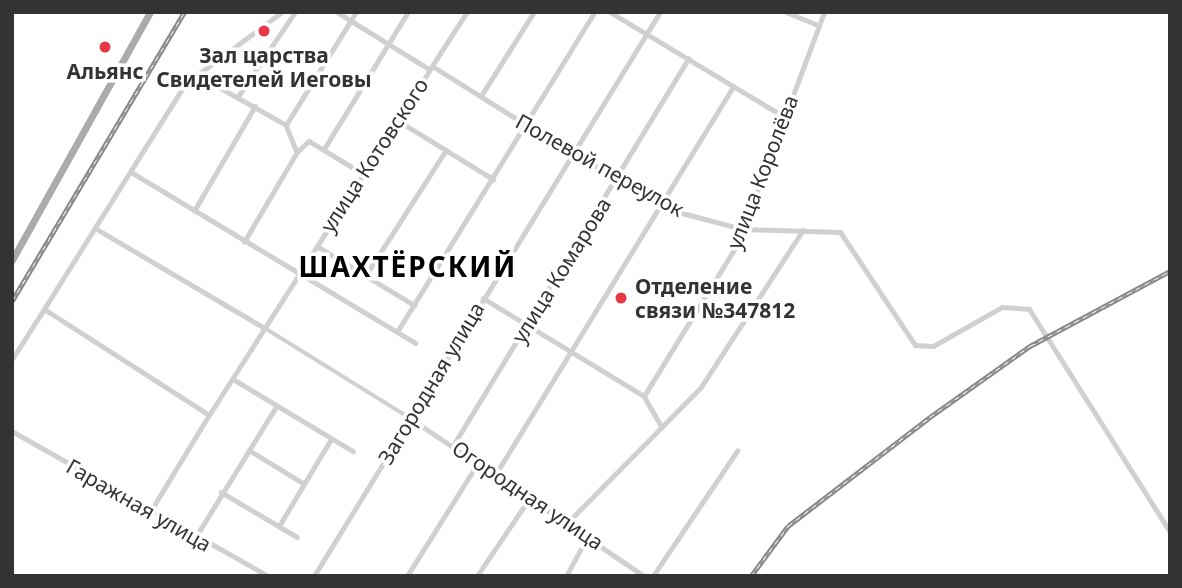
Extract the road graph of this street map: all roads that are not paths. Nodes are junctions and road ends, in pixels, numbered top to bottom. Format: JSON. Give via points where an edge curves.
{"nodes":[{"id":1,"x":150,"y":12,"type":"edge"},
{"id":2,"x":282,"y":12,"type":"edge"},
{"id":3,"x":295,"y":12,"type":"edge"},
{"id":4,"x":337,"y":12,"type":"edge"},
{"id":5,"x":356,"y":12,"type":"edge"},
{"id":6,"x":408,"y":12,"type":"edge"},
{"id":7,"x":467,"y":12,"type":"edge"},
{"id":8,"x":534,"y":12,"type":"edge"},
{"id":9,"x":595,"y":12,"type":"edge"},
{"id":10,"x":610,"y":12,"type":"edge"},
{"id":11,"x":660,"y":12,"type":"edge"},
{"id":12,"x":786,"y":12,"type":"edge"},
{"id":13,"x":824,"y":12,"type":"edge"},
{"id":14,"x":350,"y":21,"type":"junction"},
{"id":15,"x":819,"y":25,"type":"junction"},
{"id":16,"x":646,"y":34,"type":"junction"},
{"id":17,"x":388,"y":45,"type":"junction"},
{"id":18,"x":688,"y":59,"type":"junction"},
{"id":19,"x":431,"y":67,"type":"junction"},
{"id":20,"x":195,"y":73,"type":"junction"},
{"id":21,"x":733,"y":86,"type":"junction"},
{"id":22,"x":239,"y":96,"type":"junction"},
{"id":23,"x":481,"y":96,"type":"junction"},
{"id":24,"x":255,"y":106,"type":"junction"},
{"id":25,"x":783,"y":116,"type":"junction"},
{"id":26,"x":397,"y":119,"type":"junction"},
{"id":27,"x":286,"y":125,"type":"junction"},
{"id":28,"x":527,"y":125,"type":"junction"},
{"id":29,"x":324,"y":149,"type":"junction"},
{"id":30,"x":446,"y":150,"type":"junction"},
{"id":31,"x":297,"y":152,"type":"junction"},
{"id":32,"x":573,"y":154,"type":"junction"},
{"id":33,"x":131,"y":172,"type":"junction"},
{"id":34,"x":362,"y":173,"type":"junction"},
{"id":35,"x":618,"y":179,"type":"junction"},
{"id":36,"x":493,"y":180,"type":"junction"},
{"id":37,"x":663,"y":204,"type":"junction"},
{"id":38,"x":194,"y":211,"type":"junction"},
{"id":39,"x":95,"y":228,"type":"junction"},
{"id":40,"x":742,"y":229,"type":"junction"},
{"id":41,"x":803,"y":229,"type":"junction"},
{"id":42,"x":244,"y":242,"type":"junction"},
{"id":43,"x":316,"y":245,"type":"junction"},
{"id":44,"x":12,"y":260,"type":"edge"},
{"id":45,"x":366,"y":275,"type":"junction"},
{"id":46,"x":297,"y":276,"type":"junction"},
{"id":47,"x":483,"y":298,"type":"junction"},
{"id":48,"x":414,"y":304,"type":"junction"},
{"id":49,"x":44,"y":309,"type":"junction"},
{"id":50,"x":528,"y":321,"type":"junction"},
{"id":51,"x":265,"y":328,"type":"junction"},
{"id":52,"x":397,"y":332,"type":"junction"},
{"id":53,"x":415,"y":343,"type":"dead end"},
{"id":54,"x":572,"y":350,"type":"junction"},
{"id":55,"x":12,"y":359,"type":"edge"},
{"id":56,"x":233,"y":379,"type":"junction"},
{"id":57,"x":644,"y":396,"type":"junction"},
{"id":58,"x":276,"y":407,"type":"junction"},
{"id":59,"x":209,"y":415,"type":"junction"},
{"id":60,"x":410,"y":418,"type":"junction"},
{"id":61,"x":660,"y":424,"type":"junction"},
{"id":62,"x":12,"y":431,"type":"edge"},
{"id":63,"x":331,"y":439,"type":"junction"},
{"id":64,"x":454,"y":444,"type":"junction"},
{"id":65,"x":249,"y":450,"type":"junction"},
{"id":66,"x":352,"y":451,"type":"dead end"},
{"id":67,"x":737,"y":451,"type":"dead end"},
{"id":68,"x":479,"y":461,"type":"junction"},
{"id":69,"x":497,"y":472,"type":"junction"},
{"id":70,"x":303,"y":483,"type":"junction"},
{"id":71,"x":221,"y":492,"type":"junction"},
{"id":72,"x":531,"y":496,"type":"junction"},
{"id":73,"x":150,"y":512,"type":"junction"},
{"id":74,"x":570,"y":520,"type":"junction"},
{"id":75,"x":279,"y":526,"type":"junction"},
{"id":76,"x":1170,"y":532,"type":"edge"},
{"id":77,"x":589,"y":534,"type":"junction"},
{"id":78,"x":297,"y":537,"type":"dead end"},
{"id":79,"x":195,"y":538,"type":"junction"},
{"id":80,"x":268,"y":576,"type":"edge"},
{"id":81,"x":314,"y":576,"type":"edge"},
{"id":82,"x":407,"y":576,"type":"edge"},
{"id":83,"x":477,"y":576,"type":"edge"},
{"id":84,"x":566,"y":576,"type":"edge"},
{"id":85,"x":644,"y":576,"type":"edge"},
{"id":86,"x":653,"y":576,"type":"edge"}],
"edges":[{"from":1,"to":44,"type":"main road"},
{"from":2,"to":20,"type":"street"},
{"from":3,"to":22,"type":"street"},
{"from":4,"to":14,"type":"street","name":"Полевой переулок"},
{"from":5,"to":14,"type":"street"},
{"from":6,"to":17,"type":"street"},
{"from":7,"to":19,"type":"street","name":"улица Котовского"},
{"from":8,"to":23,"type":"street"},
{"from":9,"to":28,"type":"street"},
{"from":10,"to":16,"type":"street"},
{"from":11,"to":16,"type":"street","name":"Загородная улица"},
{"from":12,"to":15,"type":"street"},
{"from":13,"to":15,"type":"street","name":"улица Королёва"},
{"from":14,"to":17,"type":"street","name":"Полевой переулок"},
{"from":14,"to":27,"type":"street"},
{"from":15,"to":25,"type":"street","name":"улица Королёва"},
{"from":16,"to":18,"type":"street"},
{"from":16,"to":32,"type":"street","name":"Загородная улица"},
{"from":17,"to":19,"type":"street","name":"Полевой переулок"},
{"from":17,"to":29,"type":"street"},
{"from":18,"to":21,"type":"street"},
{"from":18,"to":35,"type":"street","name":"улица Комарова"},
{"from":19,"to":23,"type":"street","name":"Полевой переулок"},
{"from":19,"to":26,"type":"street","name":"улица Котовского"},
{"from":20,"to":22,"type":"street"},
{"from":20,"to":33,"type":"street"},
{"from":21,"to":25,"type":"street"},
{"from":21,"to":37,"type":"street"},
{"from":22,"to":24,"type":"street"},
{"from":23,"to":28,"type":"street","name":"Полевой переулок"},
{"from":24,"to":27,"type":"street"},
{"from":24,"to":38,"type":"street"},
{"from":25,"to":40,"type":"street","name":"улица Королёва"},
{"from":26,"to":30,"type":"street"},
{"from":26,"to":34,"type":"street","name":"улица Котовского"},
{"from":27,"to":31,"type":"street"},
{"from":28,"to":32,"type":"street","name":"Полевой переулок"},
{"from":28,"to":36,"type":"street"},
{"from":29,"to":31,"type":"street","via":[[309,141]]},
{"from":29,"to":34,"type":"street"},
{"from":30,"to":36,"type":"street"},
{"from":30,"to":45,"type":"street"},
{"from":31,"to":42,"type":"street"},
{"from":32,"to":35,"type":"street","name":"Полевой переулок"},
{"from":32,"to":47,"type":"street","name":"Загородная улица"},
{"from":33,"to":38,"type":"street"},
{"from":33,"to":39,"type":"street"},
{"from":34,"to":43,"type":"street","name":"улица Котовского"},
{"from":35,"to":37,"type":"street","name":"Полевой переулок"},
{"from":35,"to":50,"type":"street","name":"улица Комарова"},
{"from":36,"to":48,"type":"street"},
{"from":37,"to":40,"type":"street","name":"Полевой переулок"},
{"from":37,"to":54,"type":"street"},
{"from":38,"to":42,"type":"street"},
{"from":39,"to":49,"type":"street"},
{"from":39,"to":51,"type":"street"},
{"from":40,"to":41,"type":"street","name":"Полевой переулок"},
{"from":40,"to":57,"type":"street","name":"улица Королёва"},
{"from":41,"to":61,"type":"street","via":[[701,387]]},
{"from":41,"to":76,"type":"street","name":"Полевой переулок","via":[[833,229],[845,238],[896,325],[915,345],[933,346],[1002,307],[1032,311]]},
{"from":42,"to":46,"type":"street"},
{"from":43,"to":45,"type":"street"},
{"from":43,"to":46,"type":"street","name":"улица Котовского"},
{"from":45,"to":48,"type":"street"},
{"from":46,"to":51,"type":"street","name":"улица Котовского"},
{"from":46,"to":52,"type":"street"},
{"from":47,"to":50,"type":"street"},
{"from":47,"to":60,"type":"street","name":"Загородная улица"},
{"from":48,"to":52,"type":"street"},
{"from":49,"to":55,"type":"street"},
{"from":49,"to":59,"type":"street"},
{"from":50,"to":54,"type":"street"},
{"from":50,"to":64,"type":"street","name":"улица Комарова"},
{"from":51,"to":56,"type":"street","name":"улица Котовского"},
{"from":51,"to":60,"type":"street"},
{"from":52,"to":53,"type":"street"},
{"from":54,"to":57,"type":"street"},
{"from":54,"to":69,"type":"street"},
{"from":56,"to":58,"type":"street"},
{"from":56,"to":59,"type":"street","name":"улица Котовского"},
{"from":57,"to":61,"type":"street"},
{"from":58,"to":63,"type":"street"},
{"from":58,"to":65,"type":"street"},
{"from":59,"to":73,"type":"street","name":"улица Котовского"},
{"from":60,"to":64,"type":"street","name":"Огородная улица"},
{"from":60,"to":81,"type":"street","name":"Загородная улица"},
{"from":61,"to":74,"type":"street"},
{"from":62,"to":73,"type":"street","name":"Гаражная улица"},
{"from":63,"to":66,"type":"street"},
{"from":63,"to":70,"type":"street"},
{"from":64,"to":68,"type":"street","name":"Огородная улица"},
{"from":65,"to":70,"type":"street"},
{"from":65,"to":71,"type":"street"},
{"from":67,"to":86,"type":"street"},
{"from":68,"to":69,"type":"street","name":"Огородная улица"},
{"from":68,"to":82,"type":"street"},
{"from":69,"to":72,"type":"street","name":"Огородная улица"},
{"from":70,"to":75,"type":"street"},
{"from":71,"to":75,"type":"street"},
{"from":71,"to":79,"type":"street"},
{"from":72,"to":74,"type":"street","name":"Огородная улица"},
{"from":72,"to":83,"type":"street"},
{"from":73,"to":79,"type":"street","name":"Гаражная улица"},
{"from":74,"to":77,"type":"street","name":"Огородная улица"},
{"from":75,"to":78,"type":"street"},
{"from":77,"to":84,"type":"street"},
{"from":77,"to":85,"type":"street","name":"Огородная улица"},
{"from":79,"to":80,"type":"street","name":"Гаражная улица"}]}
